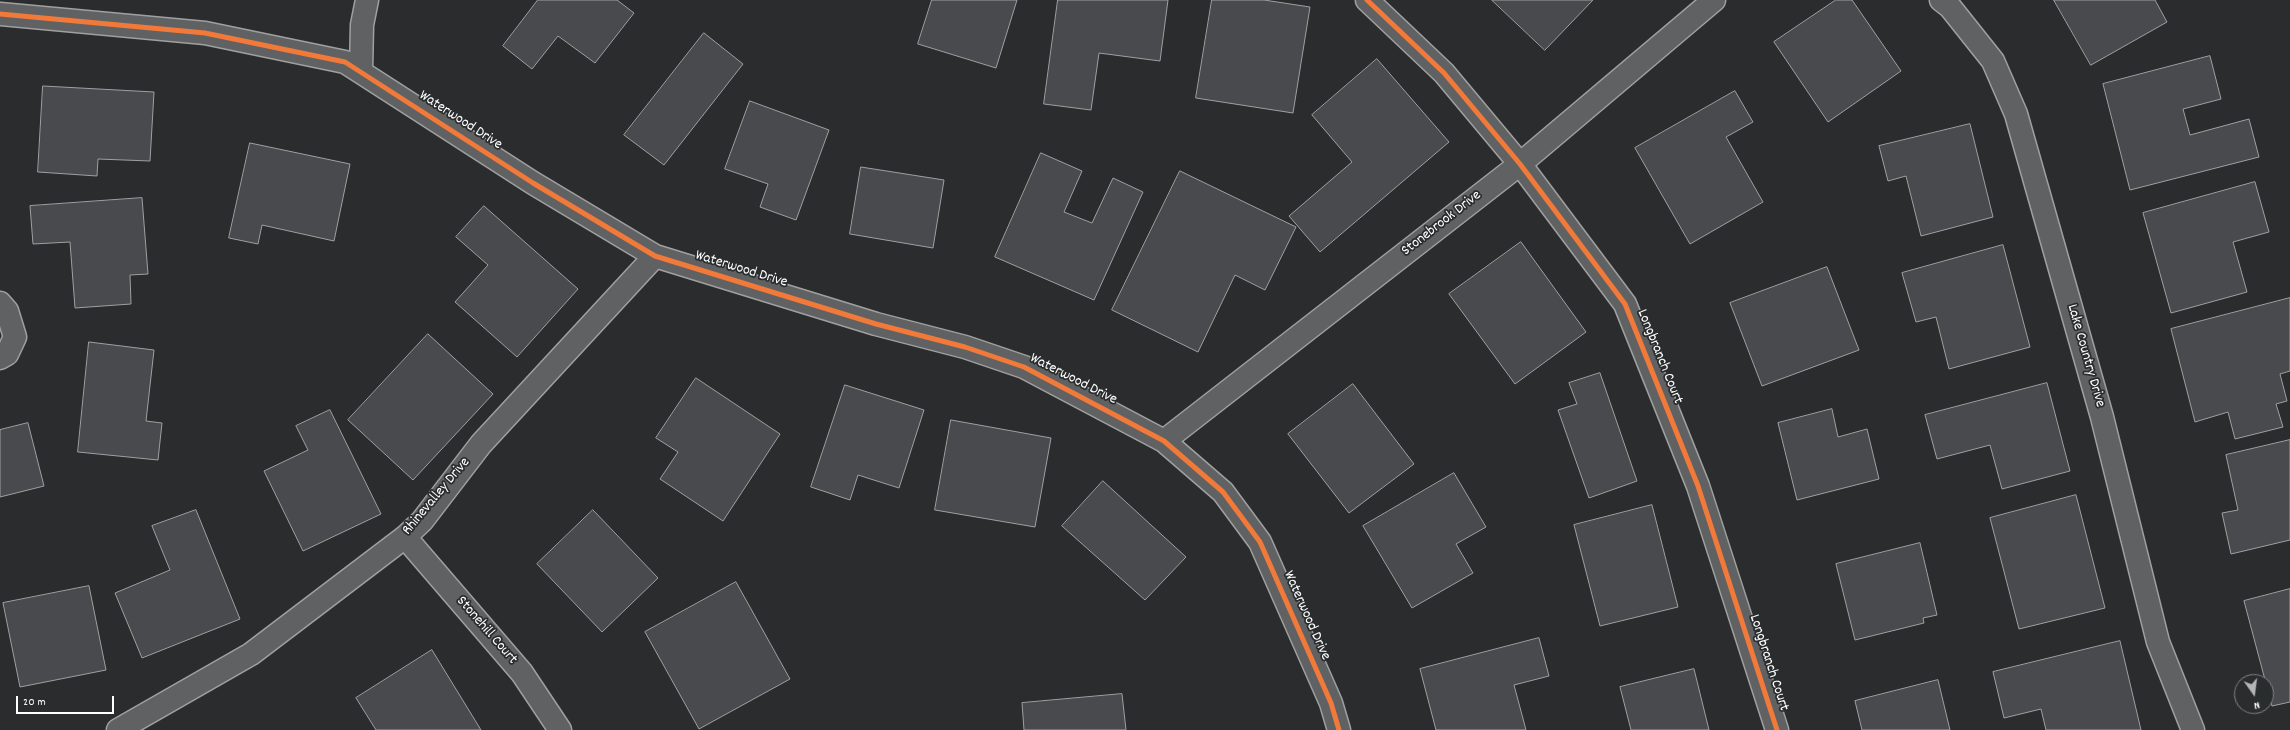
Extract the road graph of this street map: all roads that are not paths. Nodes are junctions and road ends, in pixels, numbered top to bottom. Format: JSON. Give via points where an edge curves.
{"nodes":[{"id":1,"x":367,"y":0,"type":"edge"},
{"id":2,"x":1367,"y":0,"type":"edge"},
{"id":3,"x":1714,"y":0,"type":"edge"},
{"id":4,"x":1941,"y":0,"type":"edge"},
{"id":5,"x":0,"y":14,"type":"edge"},
{"id":6,"x":361,"y":71,"type":"junction"},
{"id":7,"x":1520,"y":164,"type":"junction"},
{"id":8,"x":655,"y":256,"type":"junction"},
{"id":9,"x":0,"y":304,"type":"edge"},
{"id":10,"x":0,"y":358,"type":"edge"},
{"id":11,"x":1164,"y":441,"type":"junction"},
{"id":12,"x":405,"y":537,"type":"junction"},
{"id":13,"x":118,"y":730,"type":"edge"},
{"id":14,"x":560,"y":730,"type":"edge"},
{"id":15,"x":1338,"y":730,"type":"edge"},
{"id":16,"x":1777,"y":730,"type":"edge"},
{"id":17,"x":2193,"y":730,"type":"edge"}],
"edges":[{"from":1,"to":6,"type":"street","via":[[362,26]]},
{"from":2,"to":7,"type":"street","name":"Longbranch Court","via":[[1444,73]]},
{"from":3,"to":7,"type":"street","name":"Stonebrook Drive"},
{"from":4,"to":17,"type":"street","name":"Lake Country Drive","via":[[1950,7],[1993,61],[2016,114],[2102,417],[2158,642]]},
{"from":5,"to":6,"type":"street","name":"Waterwood Drive","via":[[205,33],[345,62]]},
{"from":6,"to":8,"type":"street","name":"Waterwood Drive","via":[[533,183]]},
{"from":7,"to":11,"type":"street","name":"Stonebrook Drive"},
{"from":7,"to":16,"type":"street","name":"Longbranch Court","via":[[1625,304],[1698,486]]},
{"from":8,"to":11,"type":"street","name":"Waterwood Drive","via":[[876,324],[965,346],[1024,367]]},
{"from":8,"to":12,"type":"street","name":"Rhinevalley Drive","via":[[481,444],[422,521]]},
{"from":9,"to":10,"type":"street","via":[[7,311],[15,337],[7,354]]},
{"from":11,"to":15,"type":"street","name":"Waterwood Drive","via":[[1223,492],[1260,542],[1331,703]]},
{"from":12,"to":13,"type":"street","name":"Rhinevalley Drive","via":[[251,654]]},
{"from":12,"to":14,"type":"street","name":"Stonehill Court","via":[[522,673]]}]}
